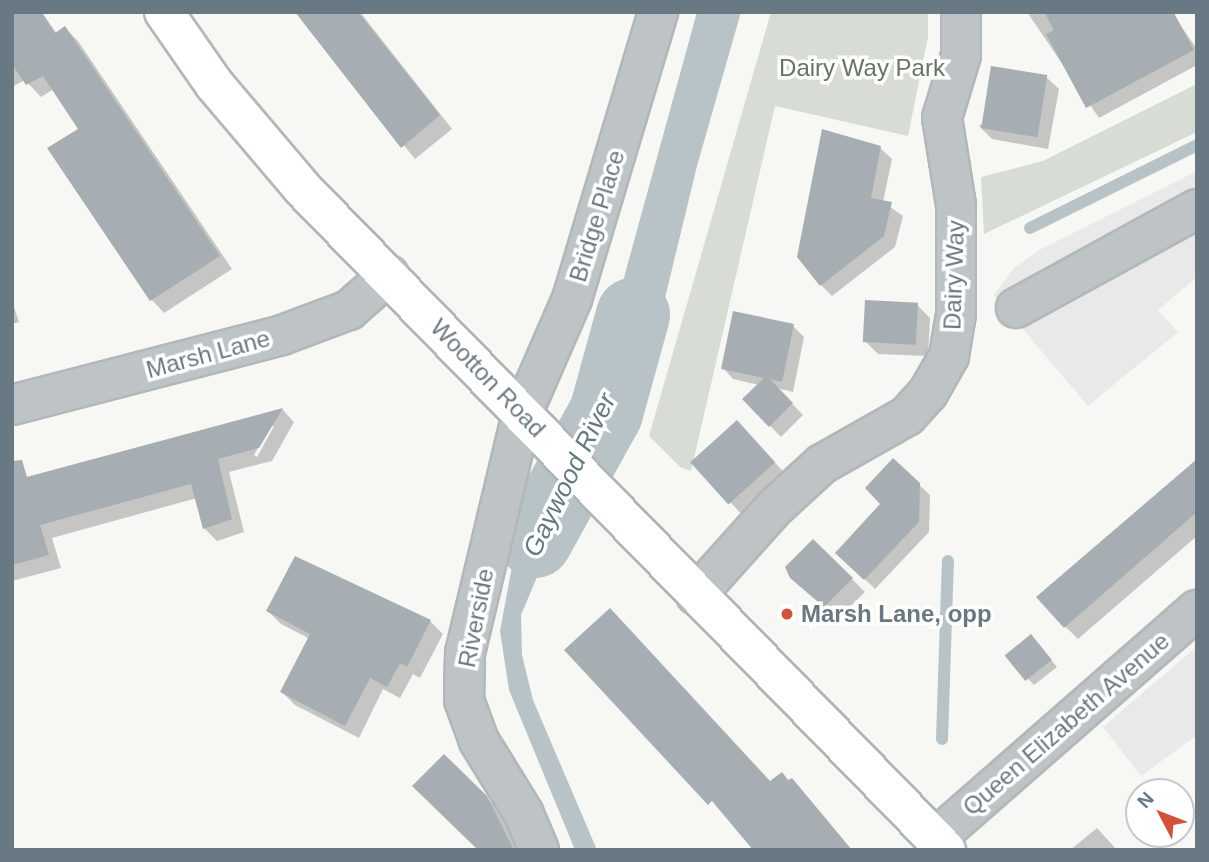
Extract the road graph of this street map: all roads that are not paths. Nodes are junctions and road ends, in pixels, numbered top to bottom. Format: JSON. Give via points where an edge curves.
{"nodes":[{"id":1,"x":164,"y":12,"type":"edge"},
{"id":2,"x":658,"y":12,"type":"edge"},
{"id":3,"x":961,"y":12,"type":"edge"},
{"id":4,"x":1197,"y":209,"type":"edge"},
{"id":5,"x":389,"y":275,"type":"junction"},
{"id":6,"x":1016,"y":308,"type":"dead end"},
{"id":7,"x":12,"y":405,"type":"edge"},
{"id":8,"x":530,"y":423,"type":"junction"},
{"id":9,"x":696,"y":595,"type":"junction"},
{"id":10,"x":1197,"y":610,"type":"edge"},
{"id":11,"x":941,"y":844,"type":"edge"},
{"id":12,"x":539,"y":850,"type":"edge"}],
"edges":[{"from":1,"to":5,"type":"main road","name":"Wootton Road","via":[[214,84],[303,189]]},
{"from":2,"to":8,"type":"street","name":"Bridge Place"},
{"from":3,"to":9,"type":"street","name":"Dairy Way","via":[[961,55],[942,118],[956,205],[957,314],[948,356],[928,393],[907,416],[822,464],[775,507]]},
{"from":4,"to":6,"type":"street"},
{"from":5,"to":7,"type":"street","name":"Marsh Lane","via":[[349,310],[282,335]]},
{"from":5,"to":8,"type":"main road","name":"Wootton Road"},
{"from":8,"to":9,"type":"main road","name":"Wootton Road"},
{"from":8,"to":12,"type":"street","name":"Riverside","via":[[466,653],[464,700],[479,741],[524,814]]},
{"from":9,"to":11,"type":"main road","name":"Wootton Road"},
{"from":10,"to":11,"type":"street","name":"Queen Elizabeth Avenue"}]}
